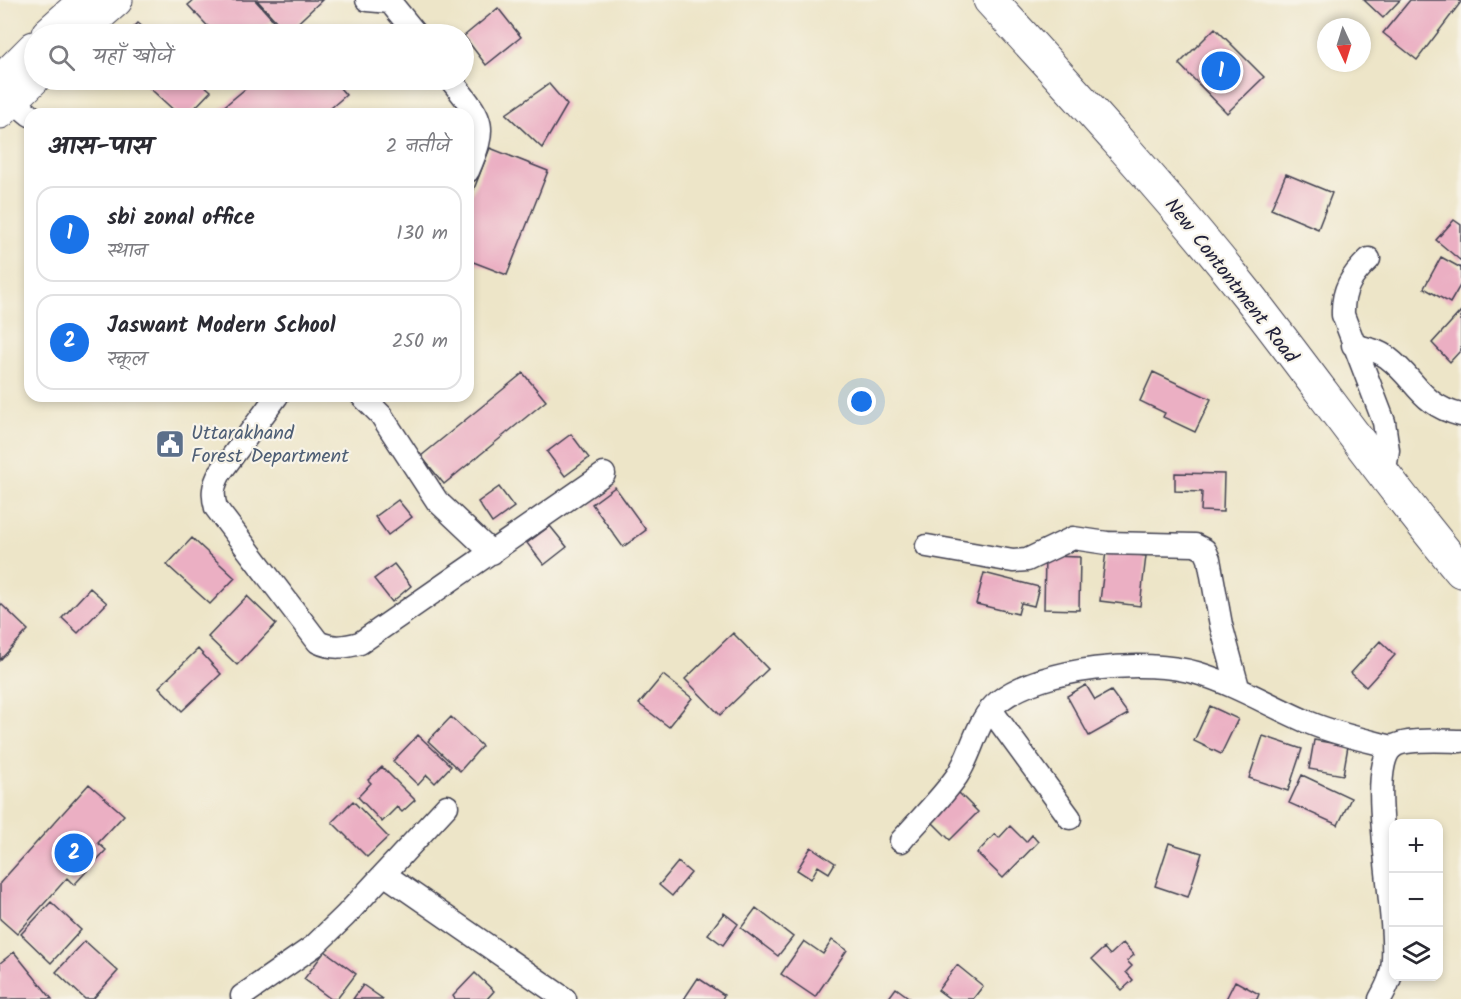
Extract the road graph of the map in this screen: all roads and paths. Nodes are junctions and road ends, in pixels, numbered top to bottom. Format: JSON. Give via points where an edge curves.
{"nodes":[{"id":1,"x":86,"y":0,"type":"edge"},
{"id":2,"x":116,"y":0,"type":"edge"},
{"id":3,"x":367,"y":0,"type":"edge"},
{"id":4,"x":990,"y":0,"type":"edge"},
{"id":5,"x":59,"y":24,"type":"edge"},
{"id":6,"x":88,"y":24,"type":"edge"},
{"id":7,"x":408,"y":24,"type":"edge"},
{"id":8,"x":24,"y":74,"type":"edge"},
{"id":9,"x":459,"y":90,"type":"edge"},
{"id":10,"x":15,"y":97,"type":"edge"},
{"id":11,"x":473,"y":108,"type":"edge"},
{"id":12,"x":474,"y":110,"type":"edge"},
{"id":13,"x":474,"y":156,"type":"edge"},
{"id":14,"x":1369,"y":258,"type":"dead end"},
{"id":15,"x":1353,"y":345,"type":"junction"},
{"id":16,"x":272,"y":402,"type":"edge"},
{"id":17,"x":367,"y":402,"type":"edge"},
{"id":18,"x":1461,"y":416,"type":"edge"},
{"id":19,"x":604,"y":474,"type":"dead end"},
{"id":20,"x":1384,"y":477,"type":"junction"},
{"id":21,"x":927,"y":546,"type":"dead end"},
{"id":22,"x":492,"y":553,"type":"junction"},
{"id":23,"x":1455,"y":564,"type":"edge"},
{"id":24,"x":1238,"y":687,"type":"junction"},
{"id":25,"x":991,"y":710,"type":"junction"},
{"id":26,"x":1461,"y":741,"type":"edge"},
{"id":27,"x":1393,"y":747,"type":"junction"},
{"id":28,"x":447,"y":806,"type":"dead end"},
{"id":29,"x":1070,"y":818,"type":"dead end"},
{"id":30,"x":901,"y":841,"type":"dead end"},
{"id":31,"x":384,"y":874,"type":"junction"},
{"id":32,"x":248,"y":998,"type":"edge"},
{"id":33,"x":565,"y":999,"type":"edge"},
{"id":34,"x":1380,"y":999,"type":"edge"}],
"edges":[{"from":1,"to":5,"type":"street"},
{"from":2,"to":6,"type":"street"},
{"from":3,"to":7,"type":"street","via":[[390,2]]},
{"from":4,"to":20,"type":"street","name":"New Contontment Road","via":[[1178,210]]},
{"from":8,"to":10,"type":"street"},
{"from":9,"to":11,"type":"street"},
{"from":12,"to":13,"type":"street","via":[[479,116],[481,138]]},
{"from":14,"to":15,"type":"street","via":[[1346,285],[1342,298]]},
{"from":15,"to":18,"type":"street","via":[[1390,359],[1428,401]]},
{"from":15,"to":20,"type":"street","via":[[1384,422],[1388,450]]},
{"from":16,"to":22,"type":"street","via":[[220,472],[213,497],[216,508],[318,642],[344,647],[360,644]]},
{"from":17,"to":22,"type":"street","via":[[386,423],[437,501]]},
{"from":19,"to":22,"type":"street"},
{"from":20,"to":23,"type":"street","name":"New Contontment Road"},
{"from":21,"to":24,"type":"street","via":[[1013,561],[1027,560],[1073,538],[1107,543],[1195,545],[1209,559]]},
{"from":24,"to":25,"type":"street","via":[[1195,672],[1170,669],[1084,669],[1020,688]]},
{"from":24,"to":27,"type":"street","via":[[1310,723]]},
{"from":25,"to":29,"type":"street"},
{"from":25,"to":30,"type":"street","via":[[978,728],[957,777]]},
{"from":26,"to":27,"type":"street"},
{"from":27,"to":34,"type":"street","via":[[1385,758],[1380,794],[1393,914],[1391,973]]},
{"from":28,"to":31,"type":"street"},
{"from":31,"to":32,"type":"street","via":[[314,946]]},
{"from":31,"to":33,"type":"street"}]}
